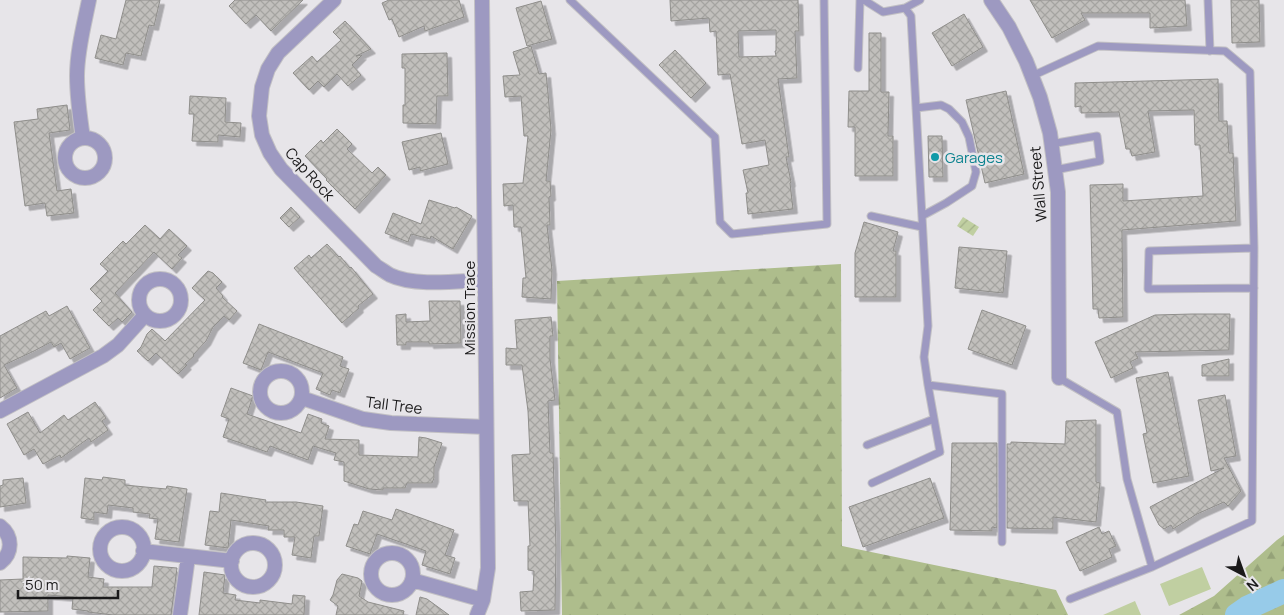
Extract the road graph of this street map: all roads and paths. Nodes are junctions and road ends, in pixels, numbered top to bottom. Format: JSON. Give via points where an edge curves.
{"nodes":[{"id":1,"x":90,"y":0,"type":"edge"},
{"id":2,"x":334,"y":0,"type":"edge"},
{"id":3,"x":482,"y":0,"type":"edge"},
{"id":4,"x":570,"y":0,"type":"edge"},
{"id":5,"x":824,"y":0,"type":"edge"},
{"id":6,"x":860,"y":0,"type":"edge"},
{"id":7,"x":864,"y":0,"type":"edge"},
{"id":8,"x":920,"y":0,"type":"edge"},
{"id":9,"x":991,"y":0,"type":"edge"},
{"id":10,"x":1208,"y":0,"type":"edge"},
{"id":11,"x":905,"y":8,"type":"junction"},
{"id":12,"x":1210,"y":51,"type":"junction"},
{"id":13,"x":858,"y":68,"type":"dead end"},
{"id":14,"x":1032,"y":76,"type":"junction"},
{"id":15,"x":916,"y":108,"type":"junction"},
{"id":16,"x":83,"y":138,"type":"dead end"},
{"id":17,"x":1051,"y":144,"type":"junction"},
{"id":18,"x":1055,"y":170,"type":"junction"},
{"id":19,"x":871,"y":216,"type":"dead end"},
{"id":20,"x":922,"y":216,"type":"junction"},
{"id":21,"x":922,"y":227,"type":"junction"},
{"id":22,"x":1254,"y":248,"type":"junction"},
{"id":23,"x":485,"y":280,"type":"junction"},
{"id":24,"x":1254,"y":288,"type":"junction"},
{"id":25,"x":145,"y":315,"type":"dead end"},
{"id":26,"x":1060,"y":378,"type":"joint"},
{"id":27,"x":928,"y":385,"type":"junction"},
{"id":28,"x":302,"y":398,"type":"dead end"},
{"id":29,"x":0,"y":412,"type":"edge"},
{"id":30,"x":934,"y":419,"type":"junction"},
{"id":31,"x":486,"y":427,"type":"junction"},
{"id":32,"x":867,"y":445,"type":"dead end"},
{"id":33,"x":872,"y":483,"type":"dead end"},
{"id":34,"x":0,"y":526,"type":"edge"},
{"id":35,"x":1002,"y":542,"type":"dead end"},
{"id":36,"x":144,"y":551,"type":"dead end"},
{"id":37,"x":188,"y":556,"type":"junction"},
{"id":38,"x":232,"y":561,"type":"dead end"},
{"id":39,"x":0,"y":563,"type":"edge"},
{"id":40,"x":1152,"y":567,"type":"junction"},
{"id":41,"x":412,"y":580,"type":"dead end"},
{"id":42,"x":1070,"y":599,"type":"dead end"},
{"id":43,"x":483,"y":600,"type":"junction"},
{"id":44,"x":180,"y":615,"type":"edge"},
{"id":45,"x":477,"y":615,"type":"edge"}],
"edges":[{"from":1,"to":16,"type":"street","via":[[77,77]]},
{"from":2,"to":23,"type":"street","name":"Cap Rock","via":[[278,53],[268,69],[262,87],[259,116],[262,135],[270,153],[281,169],[376,266],[391,275],[428,282]]},
{"from":3,"to":23,"type":"street","name":"Mission Trace"},
{"from":4,"to":5,"type":"lane","via":[[714,137],[720,222],[732,234],[828,224]]},
{"from":6,"to":13,"type":"lane"},
{"from":7,"to":11,"type":"lane","via":[[883,12]]},
{"from":8,"to":11,"type":"lane"},
{"from":9,"to":14,"type":"street","name":"Wall Street"},
{"from":10,"to":12,"type":"lane"},
{"from":11,"to":15,"type":"lane","via":[[911,16]]},
{"from":12,"to":14,"type":"lane","via":[[1098,46]]},
{"from":12,"to":22,"type":"lane","via":[[1225,52],[1250,72]]},
{"from":14,"to":17,"type":"street","name":"Wall Street"},
{"from":15,"to":20,"type":"lane"},
{"from":15,"to":20,"type":"lane","via":[[941,105],[962,122],[969,137],[976,172],[972,186]]},
{"from":17,"to":18,"type":"street","name":"Wall Street"},
{"from":17,"to":18,"type":"lane","via":[[1097,136],[1100,161]]},
{"from":18,"to":26,"type":"street","name":"Wall Street"},
{"from":19,"to":21,"type":"lane"},
{"from":20,"to":21,"type":"lane"},
{"from":21,"to":27,"type":"lane","via":[[928,326],[924,356]]},
{"from":22,"to":24,"type":"lane"},
{"from":22,"to":24,"type":"lane","via":[[1149,251],[1148,288]]},
{"from":23,"to":31,"type":"street","name":"Mission Trace"},
{"from":24,"to":40,"type":"lane","via":[[1252,521]]},
{"from":25,"to":29,"type":"street","via":[[118,345],[103,356]]},
{"from":26,"to":40,"type":"lane","via":[[1117,412],[1127,480]]},
{"from":27,"to":30,"type":"lane"},
{"from":27,"to":35,"type":"lane","via":[[1002,394]]},
{"from":28,"to":31,"type":"street","name":"Tall Tree","via":[[362,419]]},
{"from":30,"to":32,"type":"lane"},
{"from":30,"to":33,"type":"lane","via":[[940,452]]},
{"from":31,"to":43,"type":"street","name":"Mission Trace","via":[[488,568]]},
{"from":34,"to":39,"type":"street","via":[[8,534],[10,545],[7,556]]},
{"from":36,"to":37,"type":"street"},
{"from":37,"to":38,"type":"street"},
{"from":37,"to":44,"type":"street"},
{"from":40,"to":42,"type":"lane"},
{"from":41,"to":43,"type":"street"},
{"from":43,"to":45,"type":"street","name":"Mission Trace"}]}
